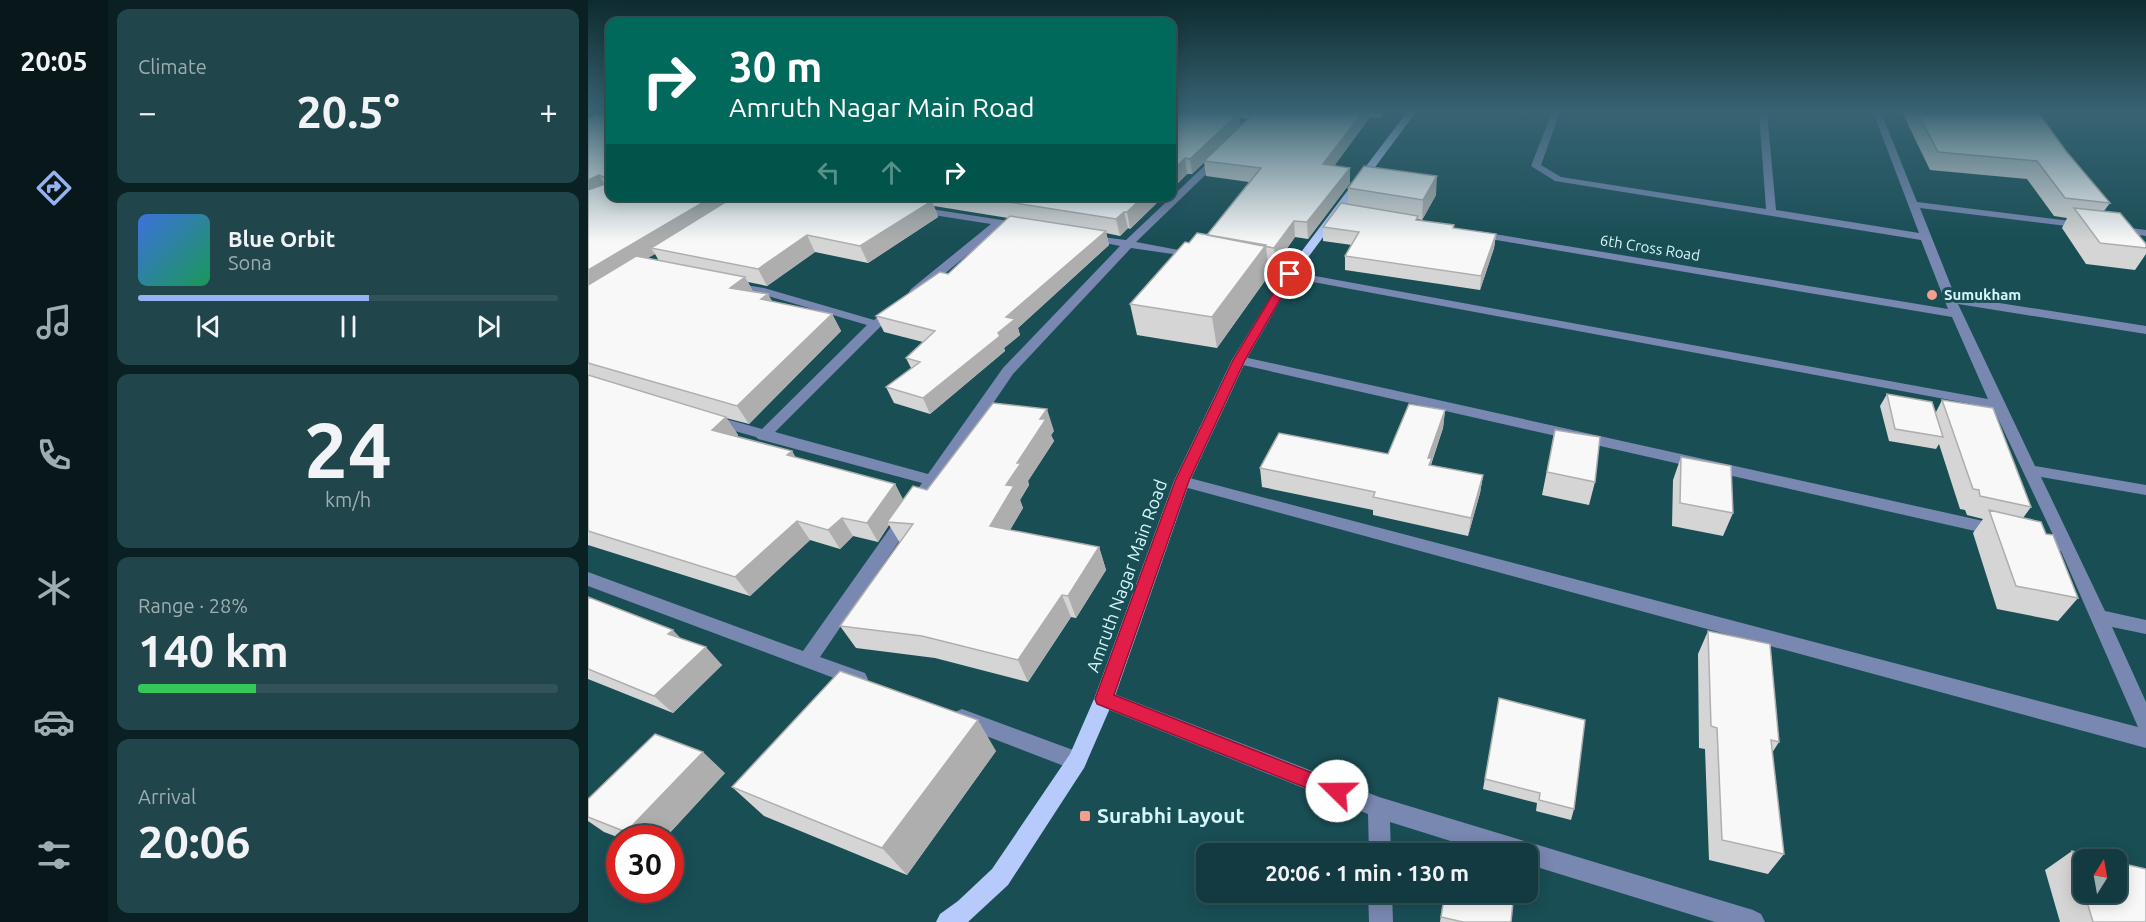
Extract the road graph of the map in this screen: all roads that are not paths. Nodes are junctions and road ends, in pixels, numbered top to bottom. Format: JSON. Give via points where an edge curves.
{"nodes":[{"id":1,"x":1221,"y":155,"type":"edge"},
{"id":2,"x":1382,"y":155,"type":"edge"},
{"id":3,"x":1540,"y":155,"type":"edge"},
{"id":4,"x":1766,"y":155,"type":"edge"},
{"id":5,"x":1893,"y":155,"type":"edge"},
{"id":6,"x":1176,"y":198,"type":"edge"},
{"id":7,"x":1173,"y":201,"type":"edge"},
{"id":8,"x":1911,"y":204,"type":"junction"},
{"id":9,"x":902,"y":207,"type":"edge"},
{"id":10,"x":1771,"y":213,"type":"junction"},
{"id":11,"x":999,"y":223,"type":"junction"},
{"id":12,"x":1032,"y":228,"type":"edge"},
{"id":13,"x":1466,"y":233,"type":"edge"},
{"id":14,"x":2146,"y":233,"type":"edge"},
{"id":15,"x":1075,"y":235,"type":"edge"},
{"id":16,"x":1924,"y":237,"type":"junction"},
{"id":17,"x":1129,"y":243,"type":"junction"},
{"id":18,"x":1210,"y":259,"type":"edge"},
{"id":19,"x":1233,"y":263,"type":"edge"},
{"id":20,"x":1290,"y":274,"type":"junction"},
{"id":21,"x":714,"y":281,"type":"edge"},
{"id":22,"x":1950,"y":299,"type":"junction"},
{"id":23,"x":1958,"y":314,"type":"junction"},
{"id":24,"x":876,"y":324,"type":"junction"},
{"id":25,"x":2146,"y":330,"type":"edge"},
{"id":26,"x":1239,"y":360,"type":"junction"},
{"id":27,"x":1998,"y":405,"type":"junction"},
{"id":28,"x":697,"y":416,"type":"edge"},
{"id":29,"x":763,"y":436,"type":"junction"},
{"id":30,"x":2030,"y":470,"type":"junction"},
{"id":31,"x":932,"y":480,"type":"junction"},
{"id":32,"x":1182,"y":481,"type":"junction"},
{"id":33,"x":2146,"y":490,"type":"edge"},
{"id":34,"x":2067,"y":546,"type":"junction"},
{"id":35,"x":588,"y":579,"type":"edge"},
{"id":36,"x":2098,"y":617,"type":"junction"},
{"id":37,"x":2146,"y":627,"type":"edge"},
{"id":38,"x":807,"y":660,"type":"junction"},
{"id":39,"x":872,"y":684,"type":"edge"},
{"id":40,"x":1104,"y":699,"type":"junction"},
{"id":41,"x":947,"y":712,"type":"edge"},
{"id":42,"x":2146,"y":724,"type":"edge"},
{"id":43,"x":2146,"y":739,"type":"edge"},
{"id":44,"x":1077,"y":761,"type":"junction"},
{"id":45,"x":1379,"y":808,"type":"junction"},
{"id":46,"x":1380,"y":843,"type":"edge"},
{"id":47,"x":1380,"y":903,"type":"edge"},
{"id":48,"x":948,"y":922,"type":"edge"},
{"id":49,"x":1380,"y":922,"type":"edge"},
{"id":50,"x":1753,"y":922,"type":"edge"}],
"edges":[{"from":1,"to":6,"type":"street"},
{"from":2,"to":20,"type":"main road","name":"Amruth Nagar Main Road","via":[[1343,212]]},
{"from":3,"to":10,"type":"street","via":[[1536,166],[1568,182]]},
{"from":4,"to":10,"type":"street"},
{"from":5,"to":8,"type":"street"},
{"from":7,"to":17,"type":"street"},
{"from":8,"to":14,"type":"street"},
{"from":8,"to":16,"type":"street"},
{"from":9,"to":11,"type":"street"},
{"from":10,"to":16,"type":"street"},
{"from":11,"to":12,"type":"street"},
{"from":11,"to":24,"type":"street"},
{"from":13,"to":23,"type":"street","name":"6th Cross Road"},
{"from":15,"to":17,"type":"street"},
{"from":16,"to":22,"type":"street"},
{"from":17,"to":18,"type":"street"},
{"from":17,"to":31,"type":"street","via":[[1008,371]]},
{"from":19,"to":20,"type":"street"},
{"from":20,"to":26,"type":"main road","name":"Amruth Nagar Main Road"},
{"from":20,"to":27,"type":"street"},
{"from":21,"to":24,"type":"street","via":[[760,290]]},
{"from":22,"to":23,"type":"street"},
{"from":22,"to":25,"type":"street"},
{"from":23,"to":27,"type":"street"},
{"from":24,"to":29,"type":"street"},
{"from":26,"to":32,"type":"main road","name":"Amruth Nagar Main Road"},
{"from":26,"to":34,"type":"street"},
{"from":27,"to":30,"type":"street"},
{"from":28,"to":29,"type":"street"},
{"from":29,"to":31,"type":"street"},
{"from":30,"to":33,"type":"street"},
{"from":30,"to":34,"type":"street"},
{"from":31,"to":38,"type":"street"},
{"from":32,"to":40,"type":"main road","name":"Amruth Nagar Main Road"},
{"from":32,"to":43,"type":"street"},
{"from":34,"to":36,"type":"street"},
{"from":35,"to":38,"type":"street"},
{"from":36,"to":37,"type":"street"},
{"from":36,"to":42,"type":"street"},
{"from":38,"to":39,"type":"street"},
{"from":40,"to":44,"type":"main road","name":"Amruth Nagar Main Road"},
{"from":40,"to":45,"type":"street"},
{"from":41,"to":44,"type":"street"},
{"from":44,"to":48,"type":"main road","name":"Amruth Nagar Main Road","via":[[1000,877]]},
{"from":45,"to":46,"type":"street"},
{"from":45,"to":50,"type":"street"},
{"from":47,"to":49,"type":"street"}]}
